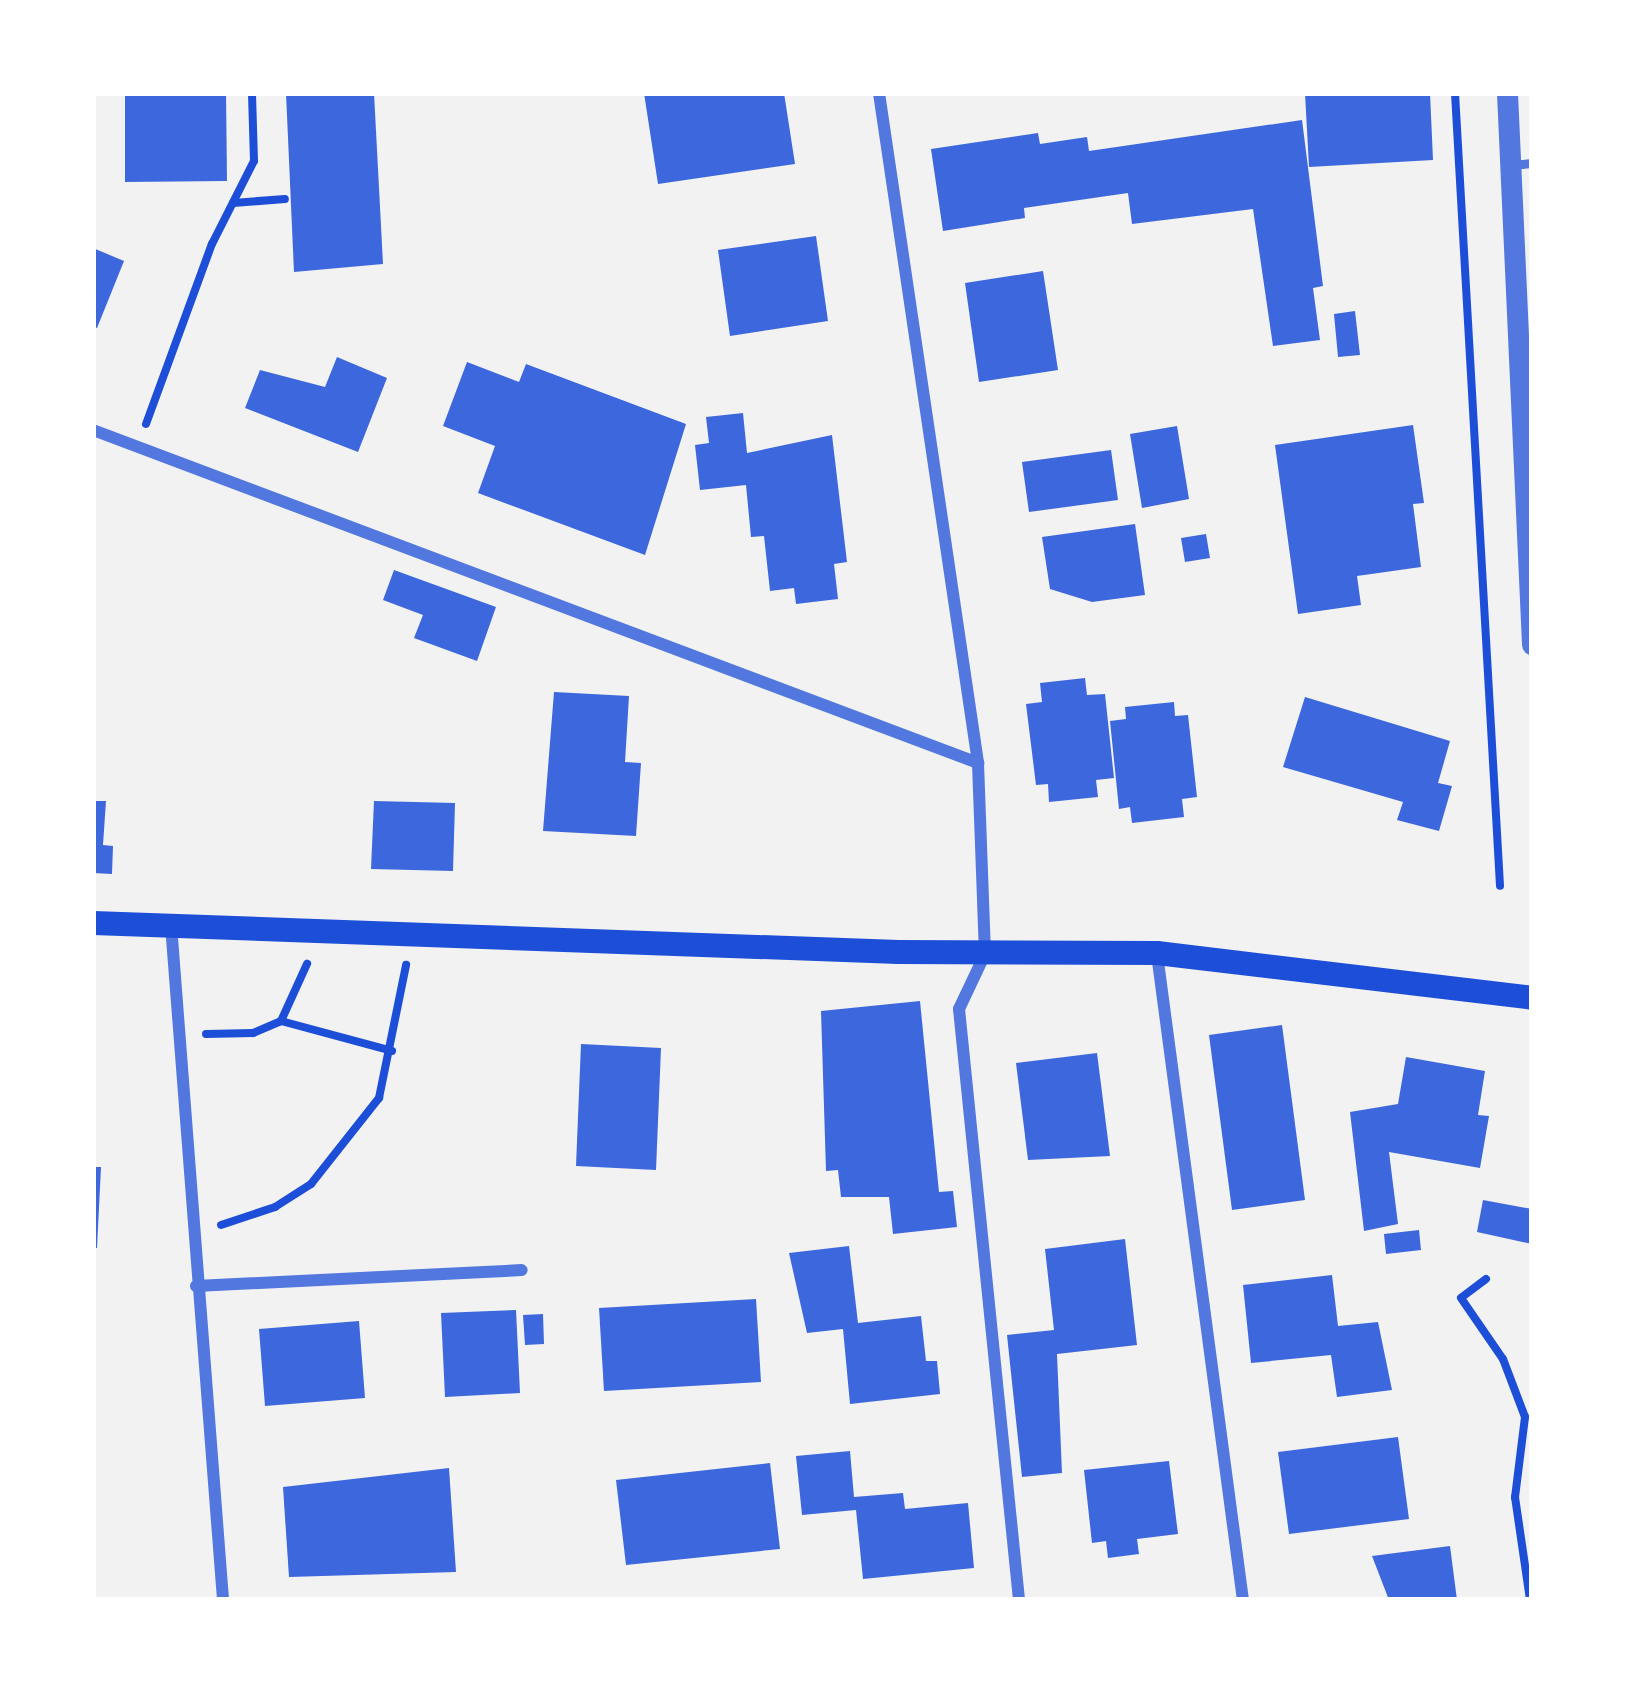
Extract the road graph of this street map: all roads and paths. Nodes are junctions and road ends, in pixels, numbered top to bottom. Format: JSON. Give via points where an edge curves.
{"nodes":[{"id":1,"x":252,"y":93,"type":"edge"},
{"id":2,"x":878,"y":93,"type":"edge"},
{"id":3,"x":1455,"y":93,"type":"edge"},
{"id":4,"x":1507,"y":93,"type":"edge"},
{"id":5,"x":1521,"y":164,"type":"edge"},
{"id":6,"x":285,"y":199,"type":"dead end"},
{"id":7,"x":232,"y":203,"type":"junction"},
{"id":8,"x":1524,"y":294,"type":"edge"},
{"id":9,"x":93,"y":430,"type":"edge"},
{"id":10,"x":138,"y":448,"type":"junction"},
{"id":11,"x":1532,"y":644,"type":"edge"},
{"id":12,"x":978,"y":764,"type":"junction"},
{"id":13,"x":1500,"y":886,"type":"dead end"},
{"id":14,"x":93,"y":923,"type":"edge"},
{"id":15,"x":171,"y":924,"type":"junction"},
{"id":16,"x":314,"y":931,"type":"junction"},
{"id":17,"x":411,"y":934,"type":"junction"},
{"id":18,"x":1157,"y":953,"type":"junction"},
{"id":19,"x":985,"y":954,"type":"junction"},
{"id":20,"x":1532,"y":998,"type":"edge"},
{"id":21,"x":281,"y":1021,"type":"junction"},
{"id":22,"x":174,"y":1035,"type":"junction"},
{"id":23,"x":392,"y":1051,"type":"junction"},
{"id":24,"x":191,"y":1229,"type":"junction"},
{"id":25,"x":522,"y":1270,"type":"dead end"},
{"id":26,"x":1486,"y":1279,"type":"dead end"},
{"id":27,"x":196,"y":1286,"type":"junction"},
{"id":28,"x":223,"y":1600,"type":"edge"},
{"id":29,"x":1019,"y":1600,"type":"edge"},
{"id":30,"x":1243,"y":1600,"type":"edge"},
{"id":31,"x":1530,"y":1600,"type":"edge"}],
"edges":[{"from":1,"to":7,"type":"path","via":[[254,161]]},
{"from":2,"to":12,"type":"street"},
{"from":3,"to":13,"type":"path"},
{"from":4,"to":5,"type":"street"},
{"from":5,"to":8,"type":"street"},
{"from":6,"to":7,"type":"path"},
{"from":7,"to":10,"type":"path"},
{"from":8,"to":11,"type":"street"},
{"from":9,"to":10,"type":"street"},
{"from":10,"to":12,"type":"street"},
{"from":12,"to":19,"type":"street"},
{"from":14,"to":15,"type":"main road"},
{"from":15,"to":16,"type":"main road"},
{"from":15,"to":22,"type":"street"},
{"from":16,"to":17,"type":"main road"},
{"from":16,"to":21,"type":"path"},
{"from":17,"to":19,"type":"main road"},
{"from":17,"to":23,"type":"path"},
{"from":18,"to":19,"type":"main road"},
{"from":18,"to":20,"type":"main road"},
{"from":18,"to":30,"type":"street"},
{"from":19,"to":29,"type":"street","via":[[959,1009]]},
{"from":21,"to":22,"type":"path","via":[[253,1033]]},
{"from":21,"to":23,"type":"path"},
{"from":22,"to":24,"type":"street"},
{"from":23,"to":24,"type":"path","via":[[380,1098],[311,1184],[253,1215]]},
{"from":24,"to":27,"type":"street"},
{"from":25,"to":27,"type":"street"},
{"from":26,"to":31,"type":"path","via":[[1461,1298],[1503,1359],[1526,1417],[1515,1496]]},
{"from":27,"to":28,"type":"street"}]}
